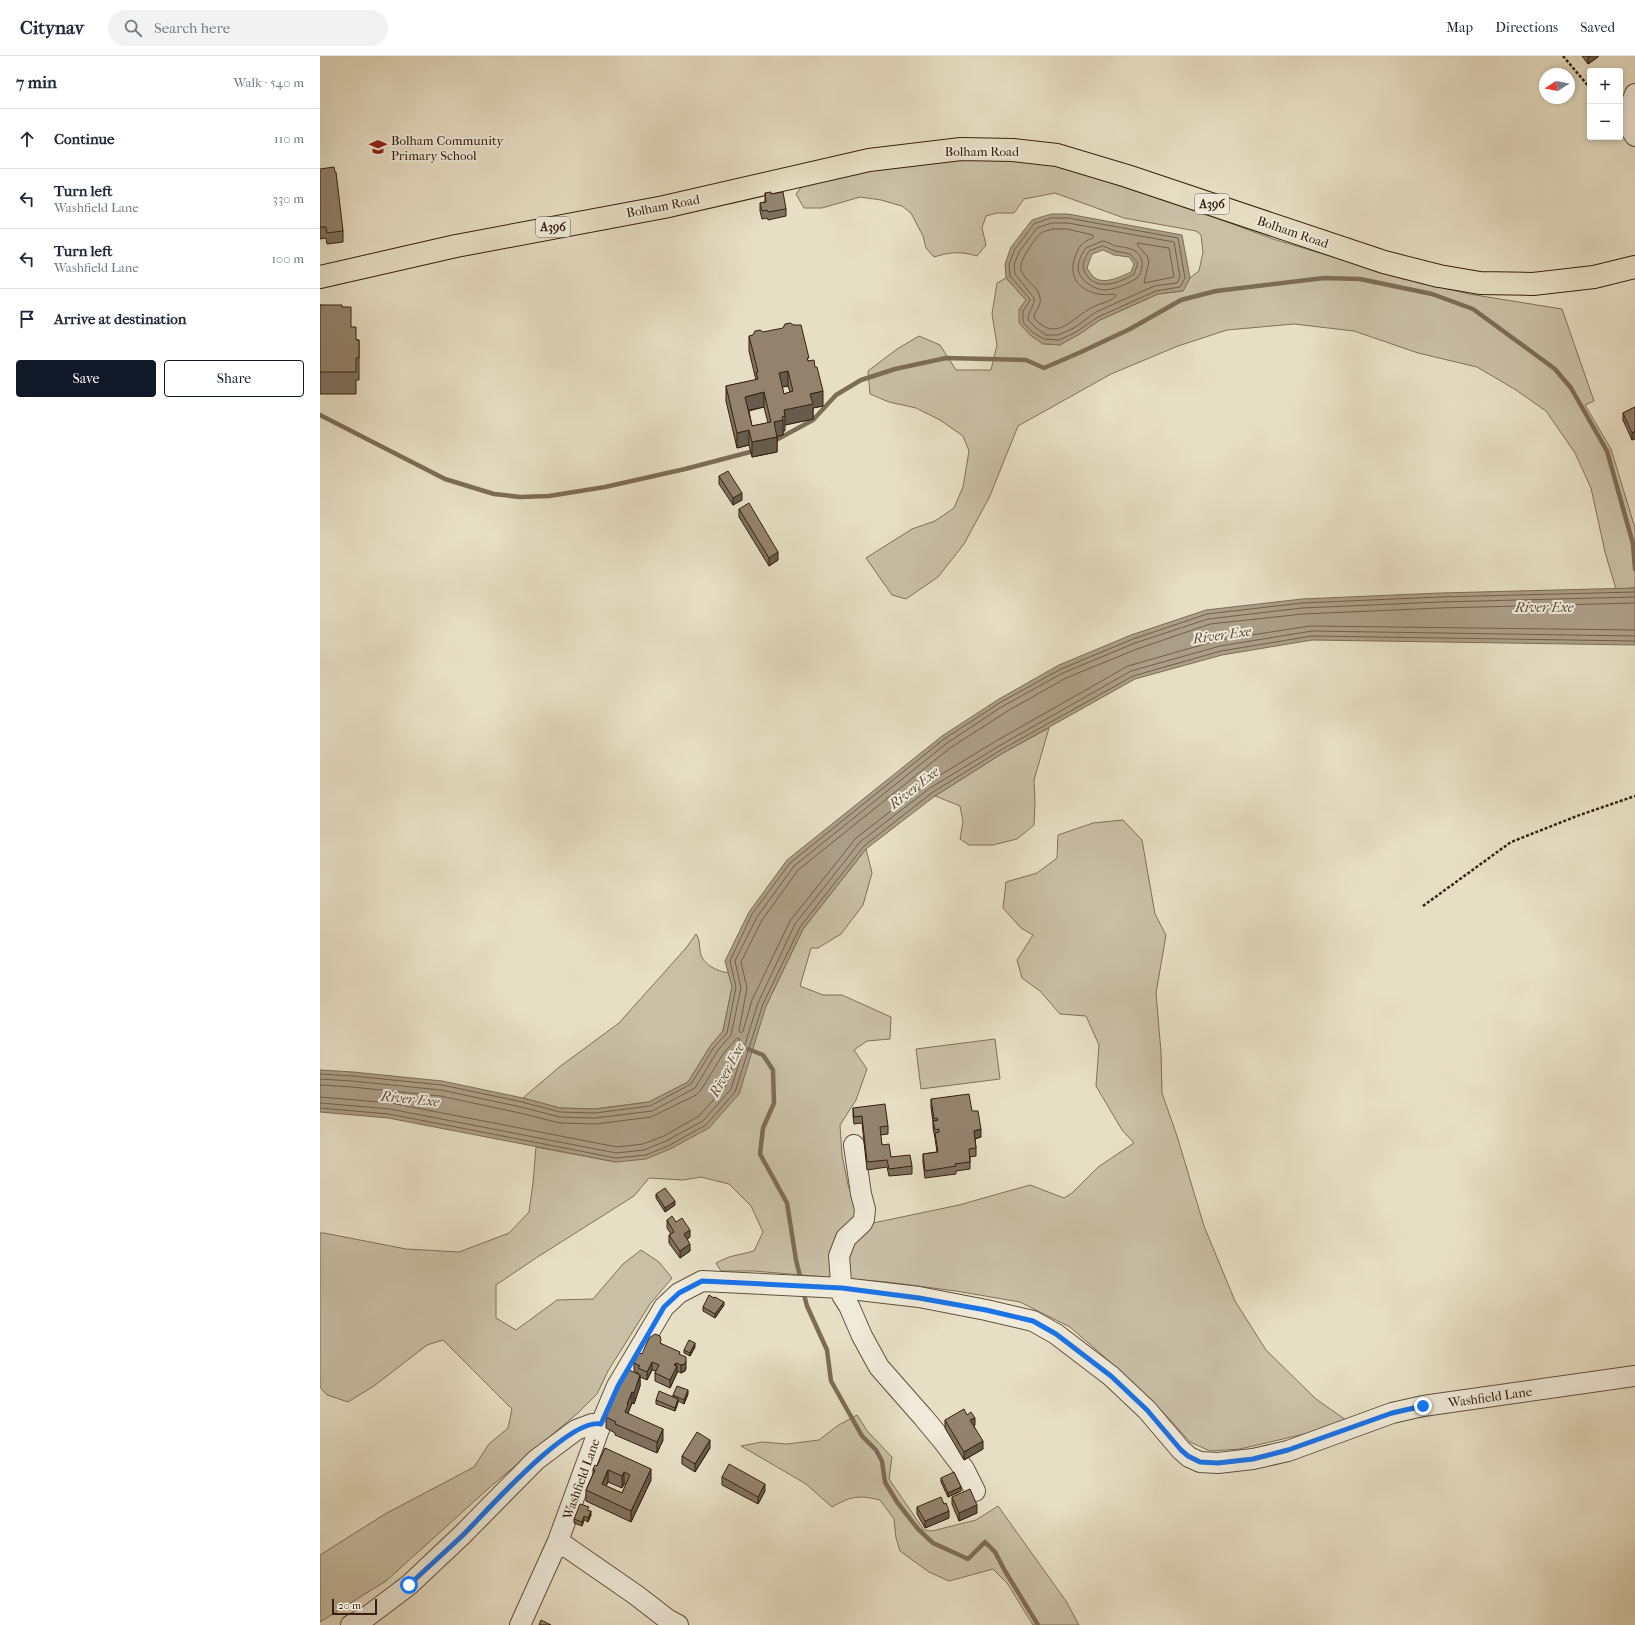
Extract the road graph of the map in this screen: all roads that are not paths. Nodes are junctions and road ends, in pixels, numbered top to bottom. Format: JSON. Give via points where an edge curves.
{"nodes":[{"id":1,"x":1635,"y":94,"type":"edge"},
{"id":2,"x":1635,"y":136,"type":"edge"},
{"id":3,"x":1635,"y":267,"type":"edge"},
{"id":4,"x":320,"y":277,"type":"edge"},
{"id":5,"x":854,"y":1145,"type":"dead end"},
{"id":6,"x":842,"y":1288,"type":"junction"},
{"id":7,"x":1635,"y":1376,"type":"edge"},
{"id":8,"x":601,"y":1424,"type":"junction"},
{"id":9,"x":975,"y":1491,"type":"dead end"},
{"id":10,"x":558,"y":1541,"type":"junction"},
{"id":11,"x":351,"y":1625,"type":"edge"},
{"id":12,"x":520,"y":1625,"type":"edge"},
{"id":13,"x":678,"y":1625,"type":"edge"}],
"edges":[{"from":1,"to":2,"type":"street","via":[[1626,121]]},
{"from":3,"to":4,"type":"main road","name":"Bolham Road","number":"A396","via":[[1594,277],[1534,284],[1480,283],[1439,276],[1384,262],[1057,155],[1013,150],[961,149],[870,160],[664,207],[456,246]]},
{"from":5,"to":6,"type":"street","via":[[865,1209],[862,1223],[853,1230],[841,1247],[839,1256]]},
{"from":6,"to":7,"type":"street","name":"Washfield Lane","via":[[919,1298],[1033,1321],[1056,1334],[1111,1376],[1147,1410],[1181,1450],[1200,1462],[1218,1463],[1253,1459],[1288,1450],[1392,1413],[1423,1406]]},
{"from":6,"to":8,"type":"street","name":"Washfield Lane","via":[[702,1281],[679,1293],[664,1307],[641,1345]]},
{"from":6,"to":9,"type":"street","via":[[842,1295],[879,1367],[943,1441],[964,1469]]},
{"from":8,"to":10,"type":"street","name":"Washfield Lane"},
{"from":8,"to":11,"type":"street","via":[[592,1424],[576,1430],[536,1460],[409,1585],[368,1616]]},
{"from":10,"to":12,"type":"street","name":"Washfield Lane"},
{"from":10,"to":13,"type":"street"}]}
